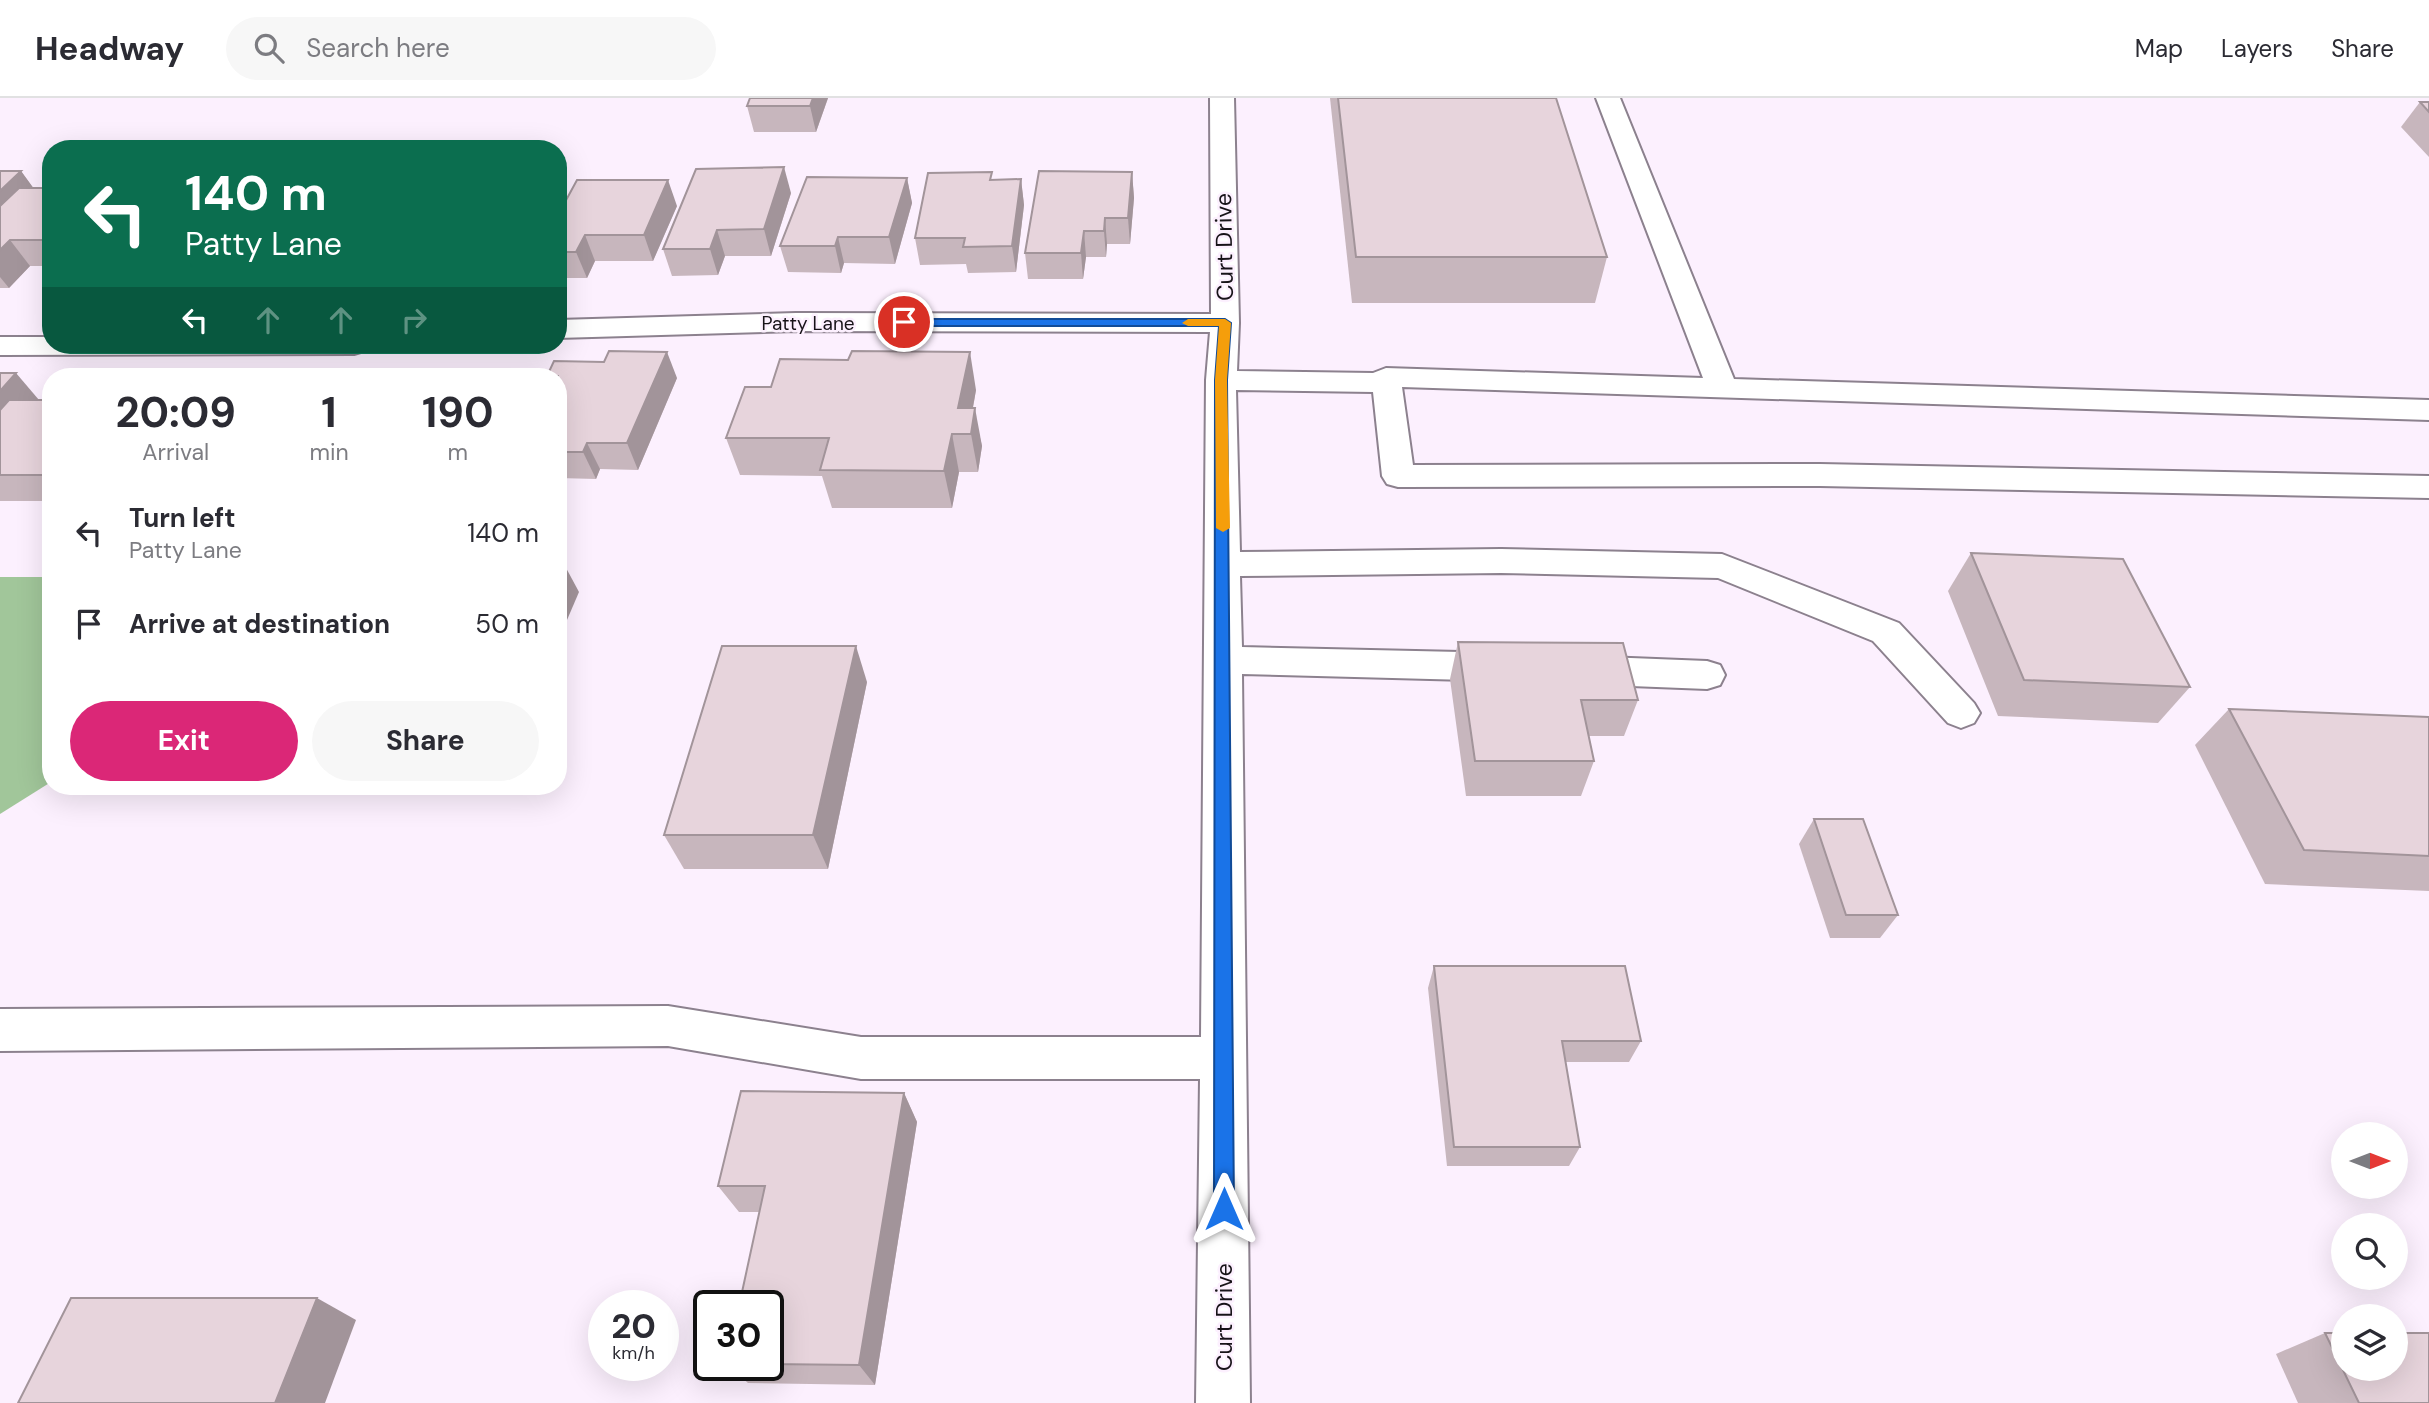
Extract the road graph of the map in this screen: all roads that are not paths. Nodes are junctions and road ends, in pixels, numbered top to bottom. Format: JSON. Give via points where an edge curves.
{"nodes":[{"id":1,"x":1222,"y":98,"type":"edge"},
{"id":2,"x":1608,"y":98,"type":"edge"},
{"id":3,"x":1225,"y":323,"type":"junction"},
{"id":4,"x":567,"y":329,"type":"edge"},
{"id":5,"x":0,"y":346,"type":"edge"},
{"id":6,"x":42,"y":346,"type":"edge"},
{"id":7,"x":1221,"y":380,"type":"junction"},
{"id":8,"x":1386,"y":383,"type":"junction"},
{"id":9,"x":1723,"y":389,"type":"junction"},
{"id":10,"x":2429,"y":410,"type":"edge"},
{"id":11,"x":2429,"y":487,"type":"edge"},
{"id":12,"x":1224,"y":564,"type":"junction"},
{"id":13,"x":1224,"y":660,"type":"junction"},
{"id":14,"x":1707,"y":675,"type":"dead end"},
{"id":15,"x":1961,"y":713,"type":"dead end"},
{"id":16,"x":0,"y":1030,"type":"edge"},
{"id":17,"x":1224,"y":1058,"type":"junction"},
{"id":18,"x":1223,"y":1403,"type":"edge"}],
"edges":[{"from":1,"to":3,"type":"street","name":"Curt Drive"},
{"from":2,"to":9,"type":"street"},
{"from":3,"to":4,"type":"street","name":"Patty Lane","via":[[796,322]]},
{"from":3,"to":7,"type":"street","name":"Curt Drive"},
{"from":5,"to":6,"type":"street"},
{"from":7,"to":8,"type":"street"},
{"from":7,"to":12,"type":"street","name":"Curt Drive"},
{"from":8,"to":9,"type":"street","via":[[1386,377]]},
{"from":8,"to":11,"type":"street","via":[[1398,476],[1820,475]]},
{"from":9,"to":10,"type":"street"},
{"from":12,"to":13,"type":"street","name":"Curt Drive"},
{"from":12,"to":15,"type":"street","via":[[1501,561],[1722,566],[1886,632]]},
{"from":13,"to":14,"type":"street"},
{"from":13,"to":17,"type":"street","name":"Curt Drive"},
{"from":16,"to":17,"type":"street","via":[[668,1026],[861,1058]]},
{"from":17,"to":18,"type":"street","name":"Curt Drive"}]}
